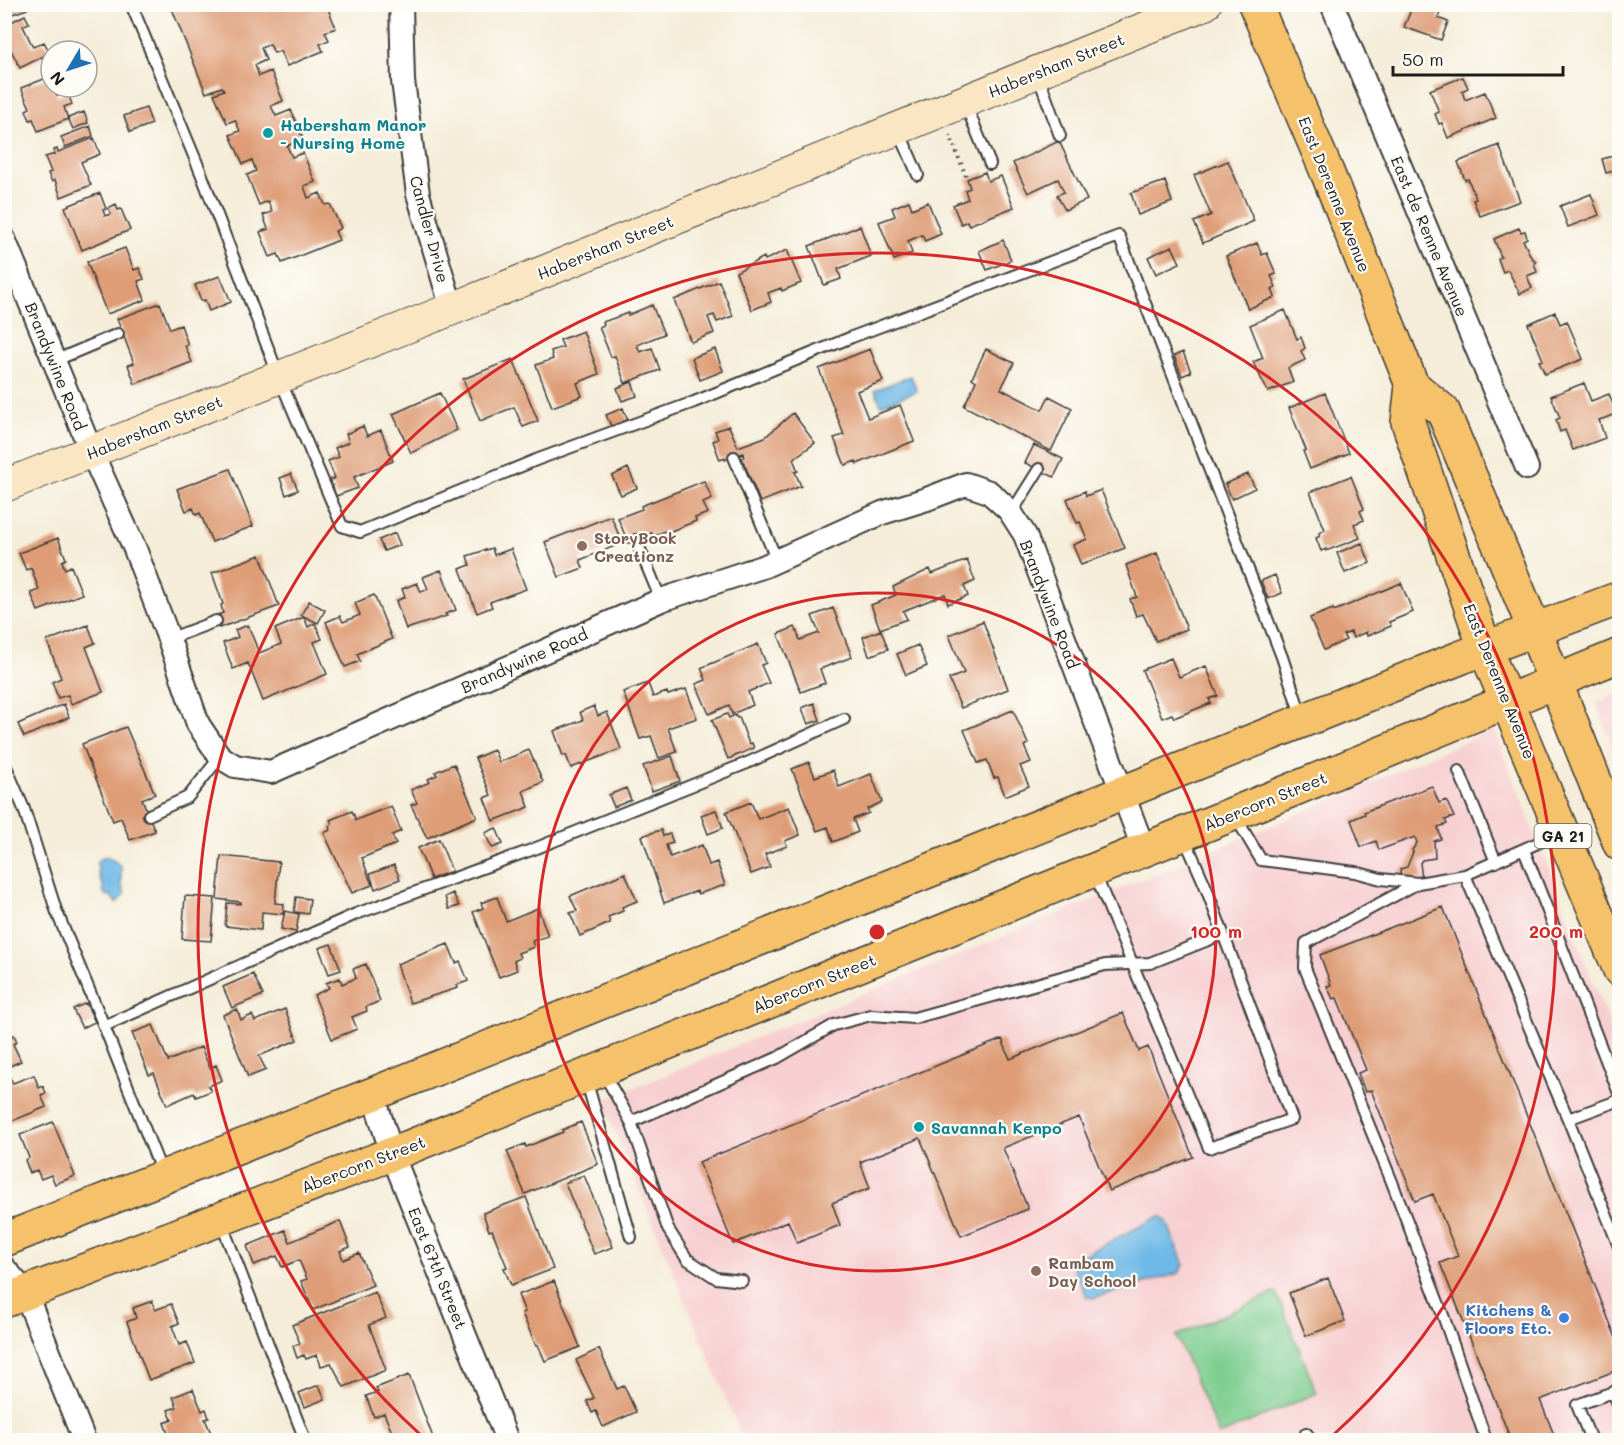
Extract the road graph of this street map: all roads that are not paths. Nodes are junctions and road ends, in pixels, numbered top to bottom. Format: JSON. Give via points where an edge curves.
{"nodes":[{"id":1,"x":131,"y":4,"type":"edge"},
{"id":2,"x":401,"y":4,"type":"edge"},
{"id":3,"x":1205,"y":4,"type":"edge"},
{"id":4,"x":1255,"y":4,"type":"edge"},
{"id":5,"x":1332,"y":4,"type":"edge"},
{"id":6,"x":1037,"y":73,"type":"junction"},
{"id":7,"x":953,"y":107,"type":"junction"},
{"id":8,"x":898,"y":129,"type":"junction"},
{"id":9,"x":1060,"y":136,"type":"dead end"},
{"id":10,"x":990,"y":164,"type":"dead end"},
{"id":11,"x":918,"y":175,"type":"dead end"},
{"id":12,"x":4,"y":239,"type":"edge"},
{"id":13,"x":452,"y":309,"type":"junction"},
{"id":14,"x":118,"y":334,"type":"dead end"},
{"id":15,"x":54,"y":361,"type":"junction"},
{"id":16,"x":279,"y":377,"type":"junction"},
{"id":17,"x":1412,"y":385,"type":"junction"},
{"id":18,"x":91,"y":452,"type":"junction"},
{"id":19,"x":734,"y":457,"type":"dead end"},
{"id":20,"x":1527,"y":468,"type":"dead end"},
{"id":21,"x":1039,"y":470,"type":"dead end"},
{"id":22,"x":4,"y":486,"type":"edge"},
{"id":23,"x":1008,"y":510,"type":"junction"},
{"id":24,"x":636,"y":540,"type":"dead end"},
{"id":25,"x":777,"y":561,"type":"junction"},
{"id":26,"x":1620,"y":598,"type":"edge"},
{"id":27,"x":661,"y":600,"type":"junction"},
{"id":28,"x":216,"y":621,"type":"dead end"},
{"id":29,"x":1535,"y":631,"type":"junction"},
{"id":30,"x":169,"y":639,"type":"junction"},
{"id":31,"x":1485,"y":649,"type":"junction"},
{"id":32,"x":1620,"y":656,"type":"edge"},
{"id":33,"x":1555,"y":681,"type":"junction"},
{"id":34,"x":1507,"y":702,"type":"junction"},
{"id":35,"x":844,"y":719,"type":"dead end"},
{"id":36,"x":1303,"y":721,"type":"junction"},
{"id":37,"x":220,"y":758,"type":"junction"},
{"id":38,"x":4,"y":762,"type":"edge"},
{"id":39,"x":1459,"y":771,"type":"dead end"},
{"id":40,"x":1122,"y":793,"type":"junction"},
{"id":41,"x":1234,"y":813,"type":"junction"},
{"id":42,"x":149,"y":815,"type":"dead end"},
{"id":43,"x":1562,"y":833,"type":"junction"},
{"id":44,"x":1182,"y":834,"type":"junction"},
{"id":45,"x":1620,"y":844,"type":"edge"},
{"id":46,"x":1144,"y":850,"type":"junction"},
{"id":47,"x":1524,"y":850,"type":"junction"},
{"id":48,"x":1496,"y":862,"type":"junction"},
{"id":49,"x":1093,"y":870,"type":"junction"},
{"id":50,"x":1465,"y":875,"type":"junction"},
{"id":51,"x":1418,"y":883,"type":"junction"},
{"id":52,"x":1223,"y":934,"type":"junction"},
{"id":53,"x":1131,"y":964,"type":"junction"},
{"id":54,"x":1620,"y":970,"type":"edge"},
{"id":55,"x":104,"y":1026,"type":"junction"},
{"id":56,"x":593,"y":1072,"type":"junction"},
{"id":57,"x":373,"y":1094,"type":"junction"},
{"id":58,"x":1620,"y":1098,"type":"edge"},
{"id":59,"x":1568,"y":1119,"type":"junction"},
{"id":60,"x":631,"y":1122,"type":"junction"},
{"id":61,"x":392,"y":1154,"type":"junction"},
{"id":62,"x":163,"y":1178,"type":"junction"},
{"id":63,"x":219,"y":1219,"type":"junction"},
{"id":64,"x":631,"y":1237,"type":"dead end"},
{"id":65,"x":4,"y":1240,"type":"edge"},
{"id":66,"x":1620,"y":1249,"type":"edge"},
{"id":67,"x":742,"y":1281,"type":"dead end"},
{"id":68,"x":11,"y":1287,"type":"edge"},
{"id":69,"x":1616,"y":1390,"type":"edge"},
{"id":70,"x":1620,"y":1408,"type":"edge"},
{"id":71,"x":84,"y":1440,"type":"edge"},
{"id":72,"x":305,"y":1440,"type":"edge"},
{"id":73,"x":507,"y":1440,"type":"edge"},
{"id":74,"x":1486,"y":1440,"type":"edge"},
{"id":75,"x":1591,"y":1440,"type":"edge"}],
"edges":[{"from":1,"to":16,"type":"lane"},
{"from":2,"to":13,"type":"street","name":"Candler Drive","via":[[403,81],[418,194]]},
{"from":3,"to":6,"type":"street","name":"Habersham Street"},
{"from":4,"to":17,"type":"main road","name":"East Derenne Avenue"},
{"from":5,"to":20,"type":"street","name":"East de Renne Avenue"},
{"from":6,"to":7,"type":"street","name":"Habersham Street"},
{"from":6,"to":9,"type":"lane"},
{"from":7,"to":8,"type":"street","name":"Habersham Street"},
{"from":7,"to":10,"type":"lane"},
{"from":8,"to":11,"type":"lane"},
{"from":8,"to":13,"type":"street","name":"Habersham Street"},
{"from":12,"to":15,"type":"street","name":"Brandywine Road"},
{"from":13,"to":16,"type":"street","name":"Habersham Street"},
{"from":14,"to":15,"type":"lane"},
{"from":15,"to":18,"type":"street","name":"Brandywine Road"},
{"from":16,"to":18,"type":"street","name":"Habersham Street"},
{"from":16,"to":36,"type":"lane","via":[[342,526],[360,532],[536,460],[1119,236],[1282,657]]},
{"from":17,"to":29,"type":"main road","name":"East Derenne Avenue","via":[[1443,411]]},
{"from":17,"to":31,"type":"main road","name":"East Derenne Avenue","via":[[1408,422]]},
{"from":18,"to":22,"type":"street","name":"Habersham Street"},
{"from":18,"to":30,"type":"street","name":"Brandywine Road","via":[[135,549]]},
{"from":19,"to":25,"type":"lane"},
{"from":21,"to":23,"type":"lane","via":[[1017,504]]},
{"from":23,"to":25,"type":"street","name":"Brandywine Road","via":[[989,492],[966,484],[882,513]]},
{"from":23,"to":40,"type":"street","name":"Brandywine Road","via":[[1025,536]]},
{"from":24,"to":27,"type":"lane"},
{"from":25,"to":27,"type":"street","name":"Brandywine Road"},
{"from":26,"to":29,"type":"main road"},
{"from":27,"to":37,"type":"street","name":"Brandywine Road","via":[[271,772],[235,766]]},
{"from":28,"to":30,"type":"lane"},
{"from":29,"to":31,"type":"main road"},
{"from":29,"to":33,"type":"main road","name":"East Derenne Avenue","number":"GA 21"},
{"from":30,"to":37,"type":"street","name":"Brandywine Road","via":[[198,724]]},
{"from":31,"to":34,"type":"main road","name":"East Derenne Avenue","number":"GA 21"},
{"from":31,"to":36,"type":"main road"},
{"from":32,"to":33,"type":"main road","name":"Abercorn Street"},
{"from":33,"to":34,"type":"main road","name":"Abercorn Street"},
{"from":33,"to":45,"type":"main road","name":"East Derenne Avenue","number":"GA 21"},
{"from":34,"to":41,"type":"main road","name":"Abercorn Street"},
{"from":34,"to":43,"type":"main road","name":"East Derenne Avenue","number":"GA 21"},
{"from":35,"to":55,"type":"lane","via":[[747,763],[534,849],[356,914]]},
{"from":36,"to":40,"type":"main road"},
{"from":37,"to":42,"type":"lane","via":[[189,797]]},
{"from":38,"to":55,"type":"lane","via":[[24,809],[56,910]]},
{"from":39,"to":48,"type":"lane"},
{"from":40,"to":46,"type":"street","name":"Brandywine Road"},
{"from":40,"to":57,"type":"main road"},
{"from":41,"to":44,"type":"main road","name":"Abercorn Street"},
{"from":41,"to":51,"type":"lane","via":[[1261,860]]},
{"from":43,"to":47,"type":"lane"},
{"from":43,"to":54,"type":"main road","name":"East Derenne Avenue","number":"GA 21"},
{"from":44,"to":46,"type":"main road","name":"Abercorn Street"},
{"from":44,"to":52,"type":"lane"},
{"from":46,"to":49,"type":"main road","name":"Abercorn Street"},
{"from":47,"to":48,"type":"lane"},
{"from":47,"to":58,"type":"lane"},
{"from":48,"to":50,"type":"lane"},
{"from":49,"to":53,"type":"lane"},
{"from":49,"to":56,"type":"main road","name":"Abercorn Street"},
{"from":50,"to":51,"type":"lane"},
{"from":50,"to":59,"type":"lane"},
{"from":51,"to":74,"type":"lane","via":[[1306,943],[1305,968],[1392,1182]]},
{"from":52,"to":53,"type":"lane","via":[[1150,963]]},
{"from":52,"to":53,"type":"lane","via":[[1292,1119],[1209,1148]]},
{"from":53,"to":60,"type":"lane","via":[[1105,965],[914,1018],[871,1015],[834,1025],[777,1058]]},
{"from":55,"to":62,"type":"lane"},
{"from":56,"to":60,"type":"lane"},
{"from":56,"to":61,"type":"main road","name":"Abercorn Street"},
{"from":56,"to":64,"type":"lane"},
{"from":57,"to":61,"type":"street","name":"East 67th Street"},
{"from":57,"to":62,"type":"main road"},
{"from":58,"to":59,"type":"lane"},
{"from":59,"to":66,"type":"lane"},
{"from":60,"to":67,"type":"lane","via":[[668,1229],[687,1259],[716,1278]]},
{"from":61,"to":63,"type":"main road","name":"Abercorn Street"},
{"from":61,"to":73,"type":"street","name":"East 67th Street"},
{"from":62,"to":65,"type":"main road"},
{"from":63,"to":68,"type":"main road","name":"Abercorn Street"},
{"from":63,"to":72,"type":"lane"},
{"from":68,"to":71,"type":"street"},
{"from":69,"to":70,"type":"lane"},
{"from":69,"to":75,"type":"lane","via":[[1577,1405]]}]}
